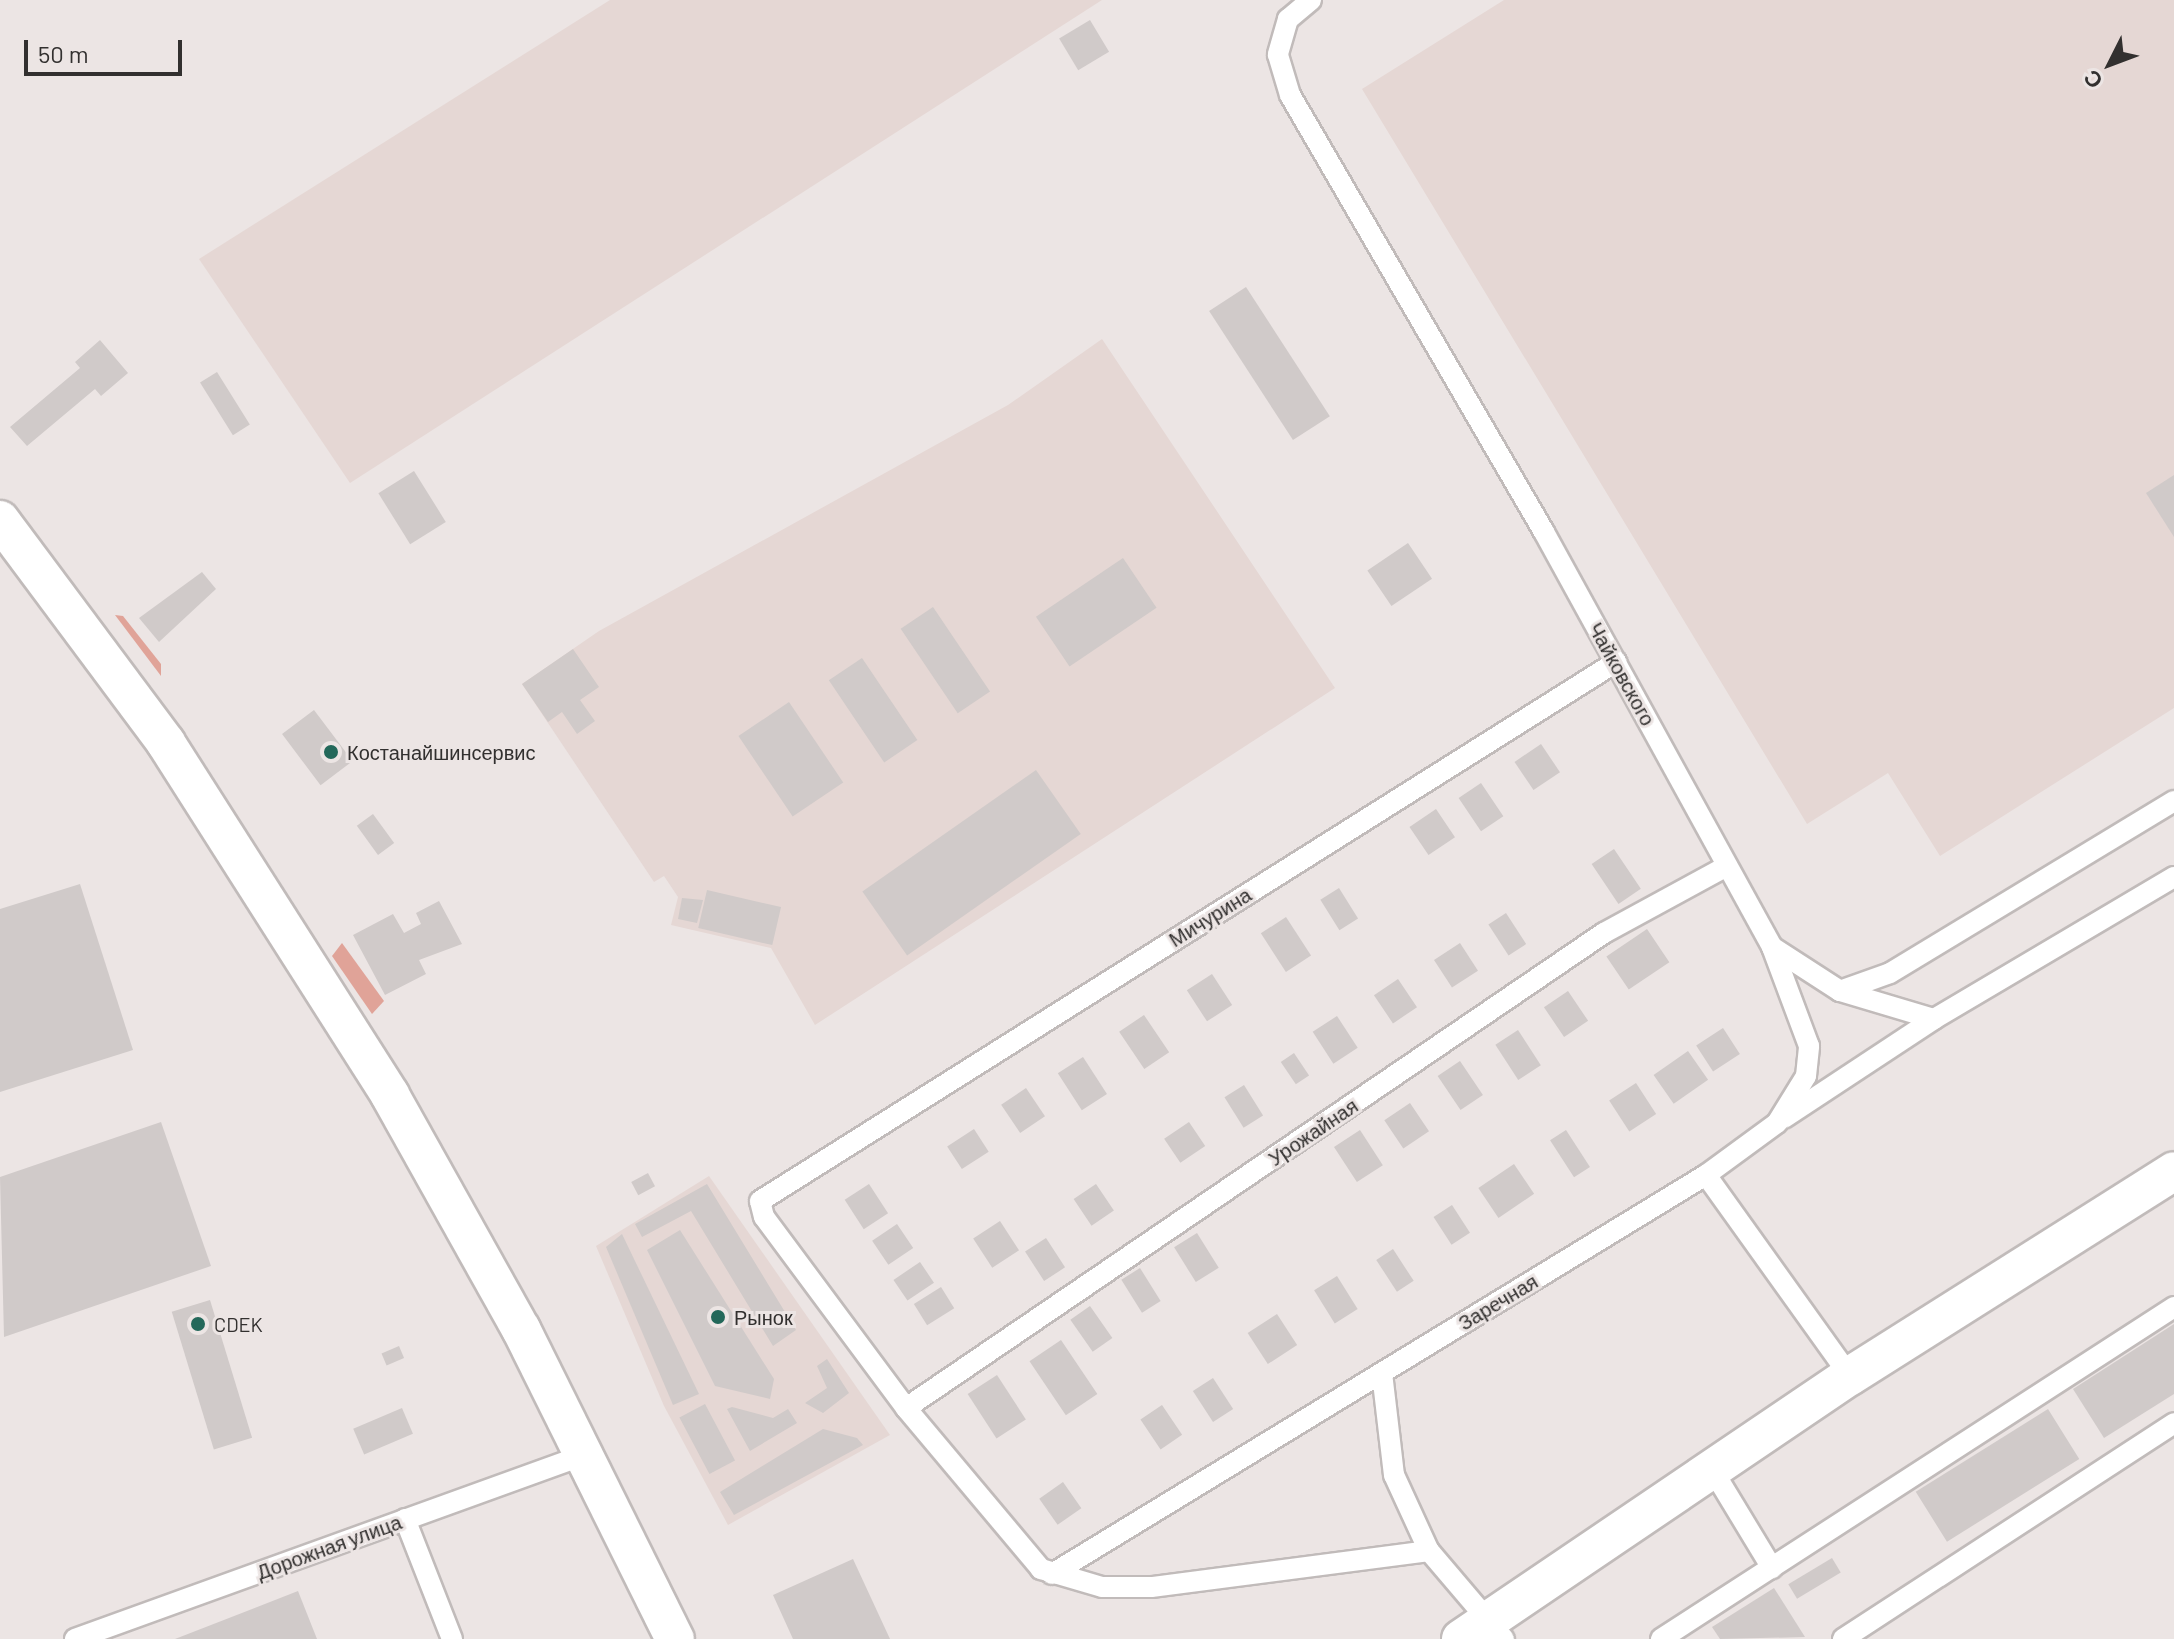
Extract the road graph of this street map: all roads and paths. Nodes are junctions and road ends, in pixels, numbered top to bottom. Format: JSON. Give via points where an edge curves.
{"nodes":[{"id":1,"x":1311,"y":0,"type":"edge"},
{"id":2,"x":0,"y":520,"type":"edge"},
{"id":3,"x":1616,"y":662,"type":"junction"},
{"id":4,"x":2174,"y":801,"type":"edge"},
{"id":5,"x":1727,"y":866,"type":"junction"},
{"id":6,"x":2174,"y":877,"type":"edge"},
{"id":7,"x":1772,"y":947,"type":"junction"},
{"id":8,"x":1840,"y":991,"type":"junction"},
{"id":9,"x":1934,"y":1019,"type":"junction"},
{"id":10,"x":1777,"y":1123,"type":"junction"},
{"id":11,"x":2174,"y":1171,"type":"edge"},
{"id":12,"x":1706,"y":1175,"type":"junction"},
{"id":13,"x":2174,"y":1307,"type":"edge"},
{"id":14,"x":1382,"y":1373,"type":"junction"},
{"id":15,"x":1850,"y":1376,"type":"junction"},
{"id":16,"x":906,"y":1408,"type":"junction"},
{"id":17,"x":2174,"y":1423,"type":"edge"},
{"id":18,"x":584,"y":1455,"type":"junction"},
{"id":19,"x":1712,"y":1469,"type":"junction"},
{"id":20,"x":405,"y":1519,"type":"junction"},
{"id":21,"x":1429,"y":1551,"type":"junction"},
{"id":22,"x":1772,"y":1568,"type":"junction"},
{"id":23,"x":1052,"y":1574,"type":"junction"},
{"id":24,"x":1485,"y":1632,"type":"edge"},
{"id":25,"x":75,"y":1639,"type":"edge"},
{"id":26,"x":452,"y":1639,"type":"edge"},
{"id":27,"x":675,"y":1639,"type":"edge"},
{"id":28,"x":1661,"y":1639,"type":"edge"},
{"id":29,"x":1843,"y":1639,"type":"edge"}],
"edges":[{"from":1,"to":3,"type":"street","name":"Чайковского","via":[[1288,19],[1278,55],[1290,95]]},
{"from":2,"to":18,"type":"highway","via":[[73,612],[270,900],[398,1108]]},
{"from":3,"to":5,"type":"street","name":"Чайковского"},
{"from":3,"to":16,"type":"street","name":"Мичурина","via":[[764,1194],[760,1209]]},
{"from":4,"to":8,"type":"street","via":[[1890,973]]},
{"from":5,"to":7,"type":"street","name":"Чайковского"},
{"from":5,"to":16,"type":"street","name":"Урожайная","via":[[1604,933]]},
{"from":6,"to":9,"type":"street"},
{"from":7,"to":8,"type":"street","name":"Чайковского"},
{"from":7,"to":10,"type":"street","name":"Заречная","via":[[1809,1046],[1806,1076]]},
{"from":8,"to":9,"type":"street","name":"Чайковского"},
{"from":9,"to":10,"type":"street"},
{"from":10,"to":12,"type":"street","name":"Заречная"},
{"from":11,"to":15,"type":"highway"},
{"from":12,"to":14,"type":"street","name":"Заречная"},
{"from":12,"to":15,"type":"street"},
{"from":13,"to":22,"type":"street"},
{"from":14,"to":21,"type":"street","via":[[1394,1475]]},
{"from":14,"to":23,"type":"street","name":"Заречная"},
{"from":15,"to":19,"type":"highway"},
{"from":16,"to":23,"type":"street","via":[[1027,1558]]},
{"from":17,"to":29,"type":"street"},
{"from":18,"to":20,"type":"street","name":"Дорожная улица"},
{"from":18,"to":27,"type":"highway"},
{"from":19,"to":22,"type":"street"},
{"from":19,"to":24,"type":"highway"},
{"from":20,"to":25,"type":"street","name":"Дорожная улица"},
{"from":20,"to":26,"type":"street"},
{"from":21,"to":23,"type":"street","via":[[1151,1587],[1102,1587]]},
{"from":21,"to":24,"type":"street"},
{"from":22,"to":28,"type":"street"}]}
